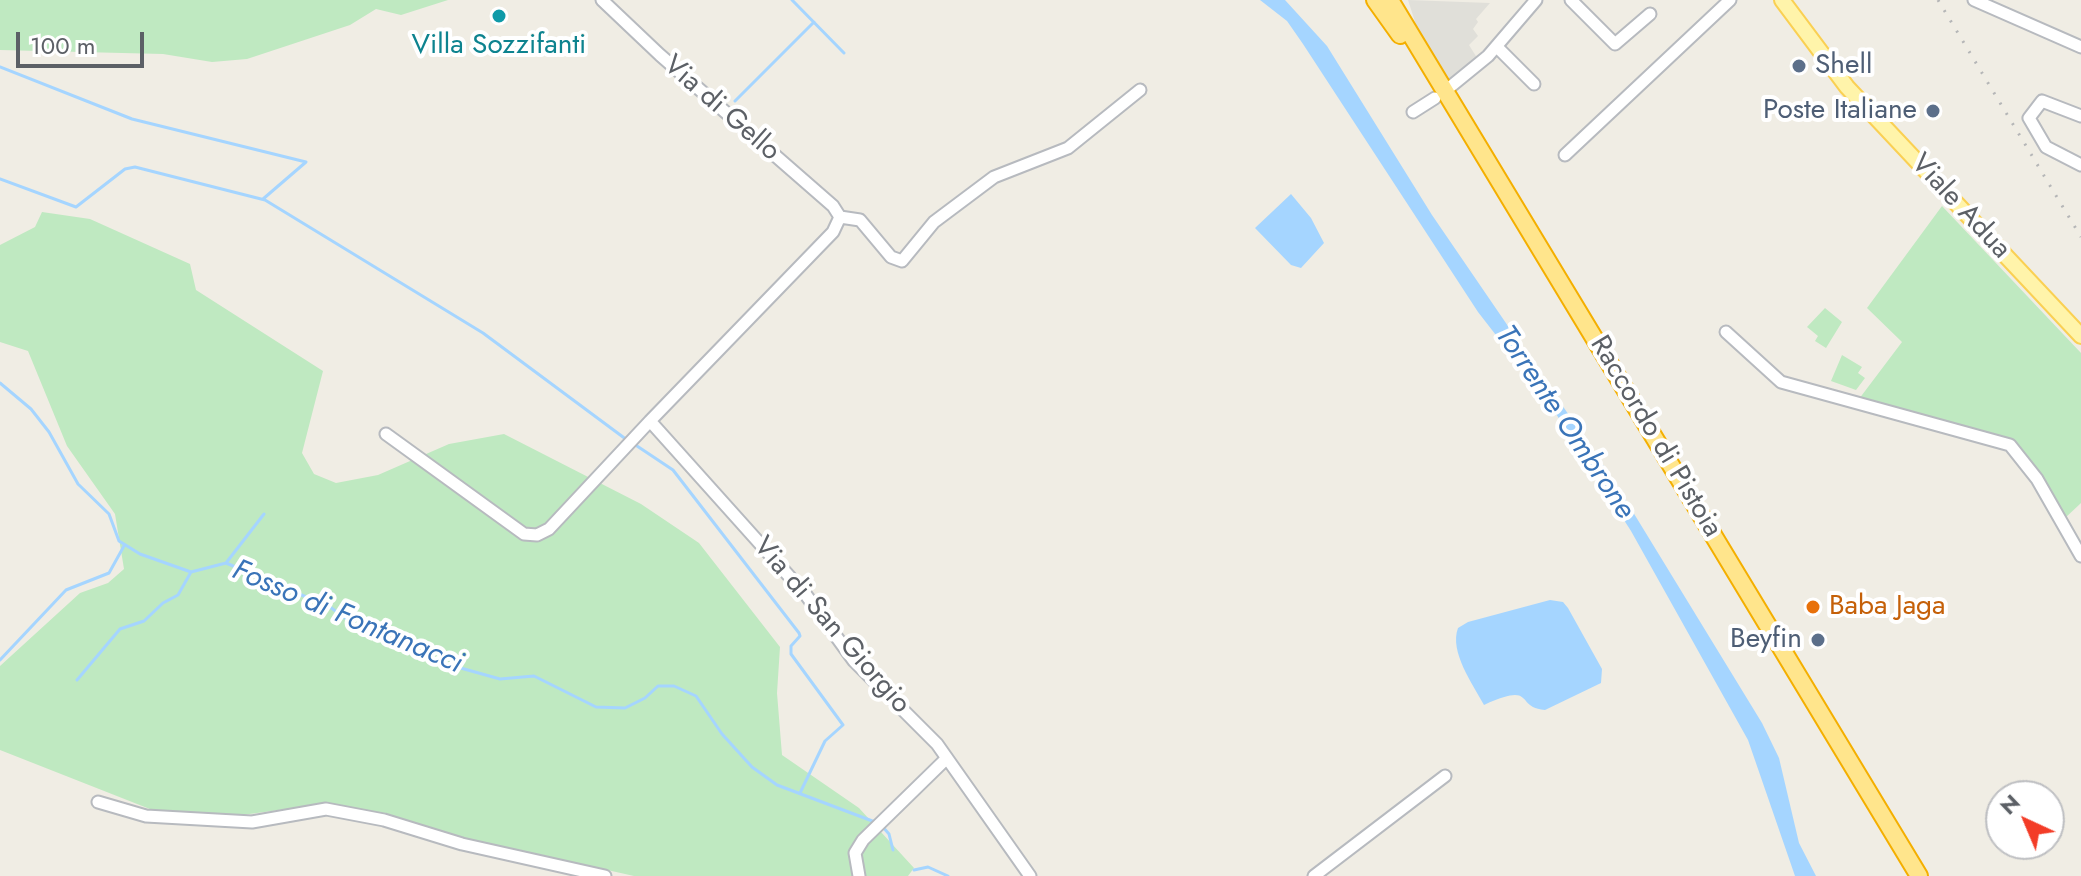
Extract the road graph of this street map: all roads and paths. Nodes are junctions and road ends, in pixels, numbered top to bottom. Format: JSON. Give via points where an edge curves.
{"nodes":[{"id":1,"x":602,"y":0,"type":"edge"},
{"id":2,"x":1375,"y":0,"type":"edge"},
{"id":3,"x":1387,"y":0,"type":"edge"},
{"id":4,"x":1397,"y":0,"type":"edge"},
{"id":5,"x":1536,"y":0,"type":"edge"},
{"id":6,"x":1571,"y":0,"type":"edge"},
{"id":7,"x":1730,"y":0,"type":"edge"},
{"id":8,"x":1782,"y":0,"type":"edge"},
{"id":9,"x":1974,"y":0,"type":"edge"},
{"id":10,"x":2007,"y":0,"type":"edge"},
{"id":11,"x":2005,"y":13,"type":"junction"},
{"id":12,"x":1650,"y":14,"type":"dead end"},
{"id":13,"x":1409,"y":37,"type":"junction"},
{"id":14,"x":1497,"y":47,"type":"junction"},
{"id":15,"x":2081,"y":47,"type":"edge"},
{"id":16,"x":1534,"y":84,"type":"dead end"},
{"id":17,"x":1450,"y":87,"type":"dead end"},
{"id":18,"x":1140,"y":90,"type":"dead end"},
{"id":19,"x":1435,"y":98,"type":"dead end"},
{"id":20,"x":1413,"y":112,"type":"dead end"},
{"id":21,"x":2081,"y":116,"type":"edge"},
{"id":22,"x":1565,"y":155,"type":"dead end"},
{"id":23,"x":2081,"y":165,"type":"edge"},
{"id":24,"x":840,"y":217,"type":"junction"},
{"id":25,"x":1726,"y":332,"type":"dead end"},
{"id":26,"x":2081,"y":336,"type":"edge"},
{"id":27,"x":650,"y":421,"type":"junction"},
{"id":28,"x":386,"y":434,"type":"dead end"},
{"id":29,"x":2081,"y":556,"type":"edge"},
{"id":30,"x":947,"y":758,"type":"junction"},
{"id":31,"x":1445,"y":776,"type":"dead end"},
{"id":32,"x":98,"y":802,"type":"dead end"},
{"id":33,"x":605,"y":876,"type":"edge"},
{"id":34,"x":859,"y":876,"type":"edge"},
{"id":35,"x":1030,"y":876,"type":"edge"},
{"id":36,"x":1314,"y":876,"type":"edge"},
{"id":37,"x":1908,"y":876,"type":"edge"},
{"id":38,"x":1919,"y":876,"type":"edge"}],
"edges":[{"from":1,"to":24,"type":"street","name":"Via di Gello"},
{"from":2,"to":13,"type":"highway"},
{"from":3,"to":13,"type":"highway","name":"Raccordo di Pistoia"},
{"from":4,"to":13,"type":"highway"},
{"from":5,"to":14,"type":"street"},
{"from":6,"to":12,"type":"street","via":[[1615,44]]},
{"from":7,"to":22,"type":"street"},
{"from":8,"to":26,"type":"main road","name":"Viale Adua","via":[[1841,80]]},
{"from":9,"to":11,"type":"street"},
{"from":10,"to":11,"type":"street"},
{"from":11,"to":15,"type":"street"},
{"from":13,"to":37,"type":"highway","name":"Raccordo di Pistoia"},
{"from":13,"to":38,"type":"highway","name":"Raccordo di Pistoia"},
{"from":14,"to":16,"type":"street"},
{"from":14,"to":17,"type":"street"},
{"from":18,"to":24,"type":"street","name":"Via di Gello","via":[[1068,148],[994,177],[934,222],[902,261],[891,257],[863,222]]},
{"from":19,"to":20,"type":"street"},
{"from":21,"to":23,"type":"street","via":[[2045,101],[2029,118],[2046,147]]},
{"from":24,"to":27,"type":"street","via":[[833,232]]},
{"from":25,"to":29,"type":"street","via":[[1781,382],[2010,445],[2037,479]]},
{"from":27,"to":28,"type":"street","via":[[549,529],[537,535],[524,534]]},
{"from":27,"to":30,"type":"street","name":"Via di San Giorgio","via":[[806,595],[846,652]]},
{"from":30,"to":34,"type":"street","via":[[863,840],[855,853]]},
{"from":30,"to":35,"type":"street","name":"Via di San Giorgio"},
{"from":31,"to":36,"type":"street"},
{"from":32,"to":33,"type":"street","via":[[146,816],[252,822],[326,809]]}]}
